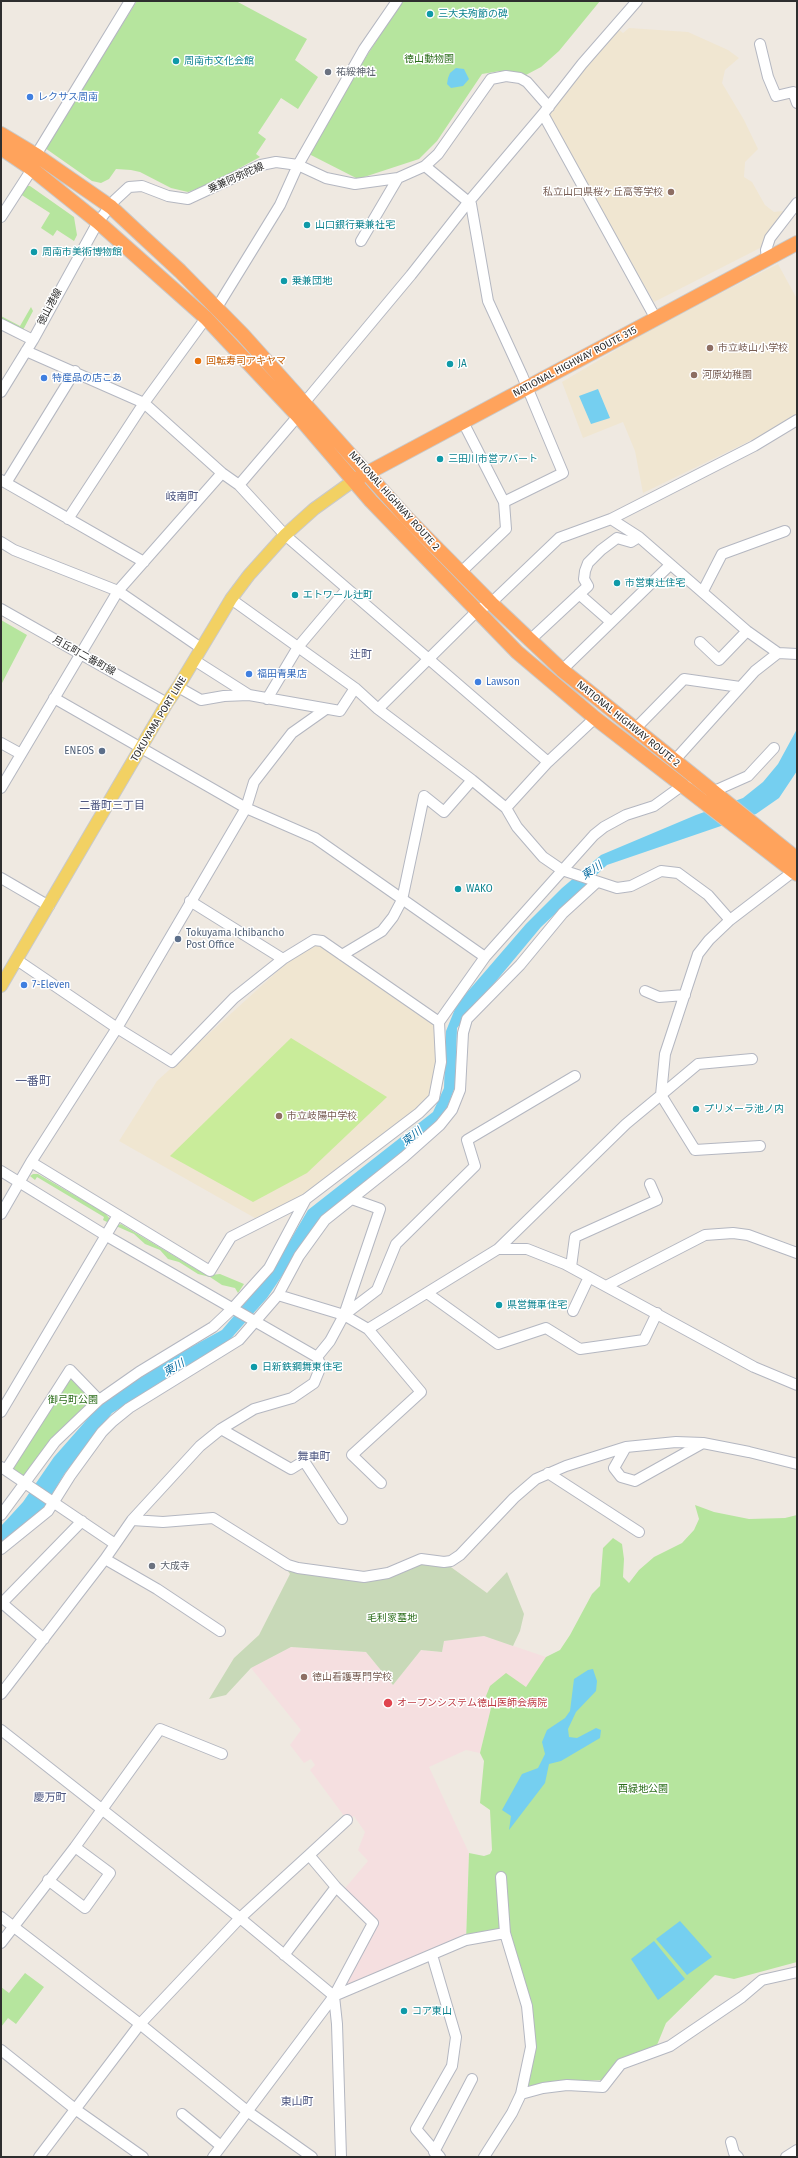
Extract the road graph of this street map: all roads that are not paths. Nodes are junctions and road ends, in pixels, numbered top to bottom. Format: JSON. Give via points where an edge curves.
{"nodes":[{"id":1,"x":130,"y":1,"type":"edge"},
{"id":2,"x":397,"y":1,"type":"edge"},
{"id":3,"x":637,"y":1,"type":"edge"},
{"id":4,"x":760,"y":44,"type":"dead end"},
{"id":5,"x":797,"y":103,"type":"edge"},
{"id":6,"x":546,"y":111,"type":"junction"},
{"id":7,"x":1,"y":134,"type":"edge"},
{"id":8,"x":1,"y":148,"type":"edge"},
{"id":9,"x":36,"y":155,"type":"junction"},
{"id":10,"x":298,"y":165,"type":"junction"},
{"id":11,"x":425,"y":166,"type":"junction"},
{"id":12,"x":32,"y":169,"type":"junction"},
{"id":13,"x":398,"y":178,"type":"junction"},
{"id":14,"x":469,"y":202,"type":"junction"},
{"id":15,"x":797,"y":203,"type":"edge"},
{"id":16,"x":111,"y":208,"type":"junction"},
{"id":17,"x":1,"y":217,"type":"edge"},
{"id":18,"x":98,"y":222,"type":"junction"},
{"id":19,"x":361,"y":241,"type":"dead end"},
{"id":20,"x":797,"y":243,"type":"edge"},
{"id":21,"x":767,"y":259,"type":"junction"},
{"id":22,"x":211,"y":313,"type":"junction"},
{"id":23,"x":656,"y":319,"type":"junction"},
{"id":24,"x":1,"y":324,"type":"edge"},
{"id":25,"x":33,"y":340,"type":"junction"},
{"id":26,"x":26,"y":351,"type":"junction"},
{"id":27,"x":75,"y":371,"type":"junction"},
{"id":28,"x":526,"y":388,"type":"junction"},
{"id":29,"x":1,"y":392,"type":"edge"},
{"id":30,"x":144,"y":402,"type":"junction"},
{"id":31,"x":305,"y":402,"type":"junction"},
{"id":32,"x":298,"y":416,"type":"junction"},
{"id":33,"x":797,"y":420,"type":"edge"},
{"id":34,"x":463,"y":422,"type":"junction"},
{"id":35,"x":367,"y":472,"type":"junction"},
{"id":36,"x":222,"y":473,"type":"junction"},
{"id":37,"x":4,"y":481,"type":"edge"},
{"id":38,"x":353,"y":481,"type":"junction"},
{"id":39,"x":239,"y":485,"type":"junction"},
{"id":40,"x":504,"y":502,"type":"junction"},
{"id":41,"x":68,"y":519,"type":"junction"},
{"id":42,"x":611,"y":519,"type":"junction"},
{"id":43,"x":785,"y":531,"type":"dead end"},
{"id":44,"x":285,"y":535,"type":"junction"},
{"id":45,"x":639,"y":537,"type":"junction"},
{"id":46,"x":1,"y":542,"type":"edge"},
{"id":47,"x":144,"y":562,"type":"junction"},
{"id":48,"x":670,"y":565,"type":"junction"},
{"id":49,"x":460,"y":573,"type":"junction"},
{"id":50,"x":347,"y":589,"type":"junction"},
{"id":51,"x":118,"y":591,"type":"junction"},
{"id":52,"x":703,"y":591,"type":"junction"},
{"id":53,"x":579,"y":594,"type":"junction"},
{"id":54,"x":231,"y":599,"type":"junction"},
{"id":55,"x":491,"y":603,"type":"junction"},
{"id":56,"x":1,"y":609,"type":"edge"},
{"id":57,"x":478,"y":610,"type":"junction"},
{"id":58,"x":611,"y":622,"type":"junction"},
{"id":59,"x":747,"y":631,"type":"junction"},
{"id":60,"x":530,"y":640,"type":"junction"},
{"id":61,"x":700,"y":642,"type":"dead end"},
{"id":62,"x":298,"y":647,"type":"junction"},
{"id":63,"x":201,"y":648,"type":"junction"},
{"id":64,"x":778,"y":653,"type":"junction"},
{"id":65,"x":81,"y":654,"type":"junction"},
{"id":66,"x":797,"y":654,"type":"edge"},
{"id":67,"x":428,"y":659,"type":"junction"},
{"id":68,"x":194,"y":660,"type":"junction"},
{"id":69,"x":562,"y":670,"type":"junction"},
{"id":70,"x":178,"y":687,"type":"junction"},
{"id":71,"x":740,"y":687,"type":"junction"},
{"id":72,"x":355,"y":688,"type":"junction"},
{"id":73,"x":248,"y":695,"type":"junction"},
{"id":74,"x":54,"y":698,"type":"junction"},
{"id":75,"x":268,"y":700,"type":"junction"},
{"id":76,"x":167,"y":703,"type":"junction"},
{"id":77,"x":326,"y":709,"type":"junction"},
{"id":78,"x":378,"y":709,"type":"junction"},
{"id":79,"x":595,"y":718,"type":"junction"},
{"id":80,"x":635,"y":730,"type":"junction"},
{"id":81,"x":1,"y":743,"type":"edge"},
{"id":82,"x":774,"y":748,"type":"dead end"},
{"id":83,"x":141,"y":749,"type":"junction"},
{"id":84,"x":21,"y":754,"type":"junction"},
{"id":85,"x":674,"y":761,"type":"junction"},
{"id":86,"x":548,"y":762,"type":"junction"},
{"id":87,"x":472,"y":780,"type":"junction"},
{"id":88,"x":683,"y":785,"type":"junction"},
{"id":89,"x":1,"y":788,"type":"edge"},
{"id":90,"x":706,"y":795,"type":"junction"},
{"id":91,"x":246,"y":808,"type":"junction"},
{"id":92,"x":506,"y":808,"type":"junction"},
{"id":93,"x":796,"y":868,"type":"edge"},
{"id":94,"x":562,"y":870,"type":"junction"},
{"id":95,"x":1,"y":878,"type":"edge"},
{"id":96,"x":597,"y":882,"type":"junction"},
{"id":97,"x":402,"y":900,"type":"junction"},
{"id":98,"x":190,"y":902,"type":"junction"},
{"id":99,"x":49,"y":906,"type":"junction"},
{"id":100,"x":730,"y":920,"type":"junction"},
{"id":101,"x":342,"y":955,"type":"junction"},
{"id":102,"x":485,"y":956,"type":"junction"},
{"id":103,"x":283,"y":959,"type":"junction"},
{"id":104,"x":16,"y":960,"type":"junction"},
{"id":105,"x":1,"y":986,"type":"edge"},
{"id":106,"x":645,"y":991,"type":"dead end"},
{"id":107,"x":685,"y":995,"type":"junction"},
{"id":108,"x":440,"y":1022,"type":"junction"},
{"id":109,"x":117,"y":1028,"type":"junction"},
{"id":110,"x":752,"y":1059,"type":"dead end"},
{"id":111,"x":575,"y":1076,"type":"dead end"},
{"id":112,"x":661,"y":1095,"type":"junction"},
{"id":113,"x":760,"y":1146,"type":"dead end"},
{"id":114,"x":31,"y":1162,"type":"junction"},
{"id":115,"x":1,"y":1172,"type":"edge"},
{"id":116,"x":19,"y":1183,"type":"junction"},
{"id":117,"x":650,"y":1184,"type":"dead end"},
{"id":118,"x":306,"y":1199,"type":"junction"},
{"id":119,"x":352,"y":1199,"type":"junction"},
{"id":120,"x":1,"y":1214,"type":"edge"},
{"id":121,"x":118,"y":1215,"type":"junction"},
{"id":122,"x":105,"y":1235,"type":"junction"},
{"id":123,"x":498,"y":1249,"type":"junction"},
{"id":124,"x":797,"y":1253,"type":"edge"},
{"id":125,"x":571,"y":1267,"type":"junction"},
{"id":126,"x":588,"y":1277,"type":"junction"},
{"id":127,"x":606,"y":1286,"type":"junction"},
{"id":128,"x":427,"y":1293,"type":"junction"},
{"id":129,"x":278,"y":1295,"type":"junction"},
{"id":130,"x":232,"y":1309,"type":"junction"},
{"id":131,"x":573,"y":1311,"type":"dead end"},
{"id":132,"x":657,"y":1313,"type":"junction"},
{"id":133,"x":344,"y":1315,"type":"junction"},
{"id":134,"x":255,"y":1321,"type":"junction"},
{"id":135,"x":368,"y":1329,"type":"junction"},
{"id":136,"x":316,"y":1357,"type":"junction"},
{"id":137,"x":797,"y":1385,"type":"edge"},
{"id":138,"x":99,"y":1400,"type":"junction"},
{"id":139,"x":1,"y":1412,"type":"edge"},
{"id":140,"x":221,"y":1429,"type":"junction"},
{"id":141,"x":703,"y":1443,"type":"junction"},
{"id":142,"x":626,"y":1447,"type":"junction"},
{"id":143,"x":797,"y":1464,"type":"edge"},
{"id":144,"x":3,"y":1468,"type":"edge"},
{"id":145,"x":548,"y":1473,"type":"junction"},
{"id":146,"x":26,"y":1482,"type":"junction"},
{"id":147,"x":381,"y":1483,"type":"dead end"},
{"id":148,"x":54,"y":1502,"type":"junction"},
{"id":149,"x":1,"y":1515,"type":"edge"},
{"id":150,"x":342,"y":1519,"type":"dead end"},
{"id":151,"x":132,"y":1520,"type":"junction"},
{"id":152,"x":82,"y":1521,"type":"junction"},
{"id":153,"x":639,"y":1532,"type":"dead end"},
{"id":154,"x":115,"y":1544,"type":"junction"},
{"id":155,"x":1,"y":1549,"type":"edge"},
{"id":156,"x":105,"y":1559,"type":"junction"},
{"id":157,"x":220,"y":1631,"type":"dead end"},
{"id":158,"x":44,"y":1639,"type":"junction"},
{"id":159,"x":1,"y":1694,"type":"edge"},
{"id":160,"x":1,"y":1730,"type":"edge"},
{"id":161,"x":222,"y":1754,"type":"dead end"},
{"id":162,"x":102,"y":1811,"type":"junction"},
{"id":163,"x":347,"y":1820,"type":"dead end"},
{"id":164,"x":75,"y":1847,"type":"junction"},
{"id":165,"x":308,"y":1855,"type":"junction"},
{"id":166,"x":501,"y":1878,"type":"dead end"},
{"id":167,"x":48,"y":1880,"type":"junction"},
{"id":168,"x":336,"y":1887,"type":"junction"},
{"id":169,"x":1,"y":1917,"type":"edge"},
{"id":170,"x":240,"y":1918,"type":"junction"},
{"id":171,"x":13,"y":1927,"type":"junction"},
{"id":172,"x":505,"y":1933,"type":"junction"},
{"id":173,"x":1,"y":1943,"type":"edge"},
{"id":174,"x":284,"y":1955,"type":"junction"},
{"id":175,"x":432,"y":1955,"type":"junction"},
{"id":176,"x":797,"y":1972,"type":"edge"},
{"id":177,"x":334,"y":1996,"type":"junction"},
{"id":178,"x":140,"y":2024,"type":"junction"},
{"id":179,"x":1,"y":2050,"type":"edge"},
{"id":180,"x":472,"y":2079,"type":"dead end"},
{"id":181,"x":522,"y":2094,"type":"junction"},
{"id":182,"x":75,"y":2109,"type":"junction"},
{"id":183,"x":247,"y":2111,"type":"junction"},
{"id":184,"x":182,"y":2114,"type":"dead end"},
{"id":185,"x":731,"y":2142,"type":"dead end"},
{"id":186,"x":222,"y":2146,"type":"junction"},
{"id":187,"x":797,"y":2150,"type":"edge"},
{"id":188,"x":437,"y":2155,"type":"edge"},
{"id":189,"x":140,"y":2156,"type":"edge"},
{"id":190,"x":39,"y":2157,"type":"edge"},
{"id":191,"x":213,"y":2157,"type":"edge"},
{"id":192,"x":312,"y":2157,"type":"edge"},
{"id":193,"x":341,"y":2157,"type":"edge"},
{"id":194,"x":484,"y":2157,"type":"edge"},
{"id":195,"x":738,"y":2157,"type":"edge"},
{"id":196,"x":786,"y":2157,"type":"edge"}],
"edges":[{"from":1,"to":9,"type":"street"},
{"from":2,"to":10,"type":"street","via":[[364,49]]},
{"from":3,"to":6,"type":"street","via":[[582,64]]},
{"from":4,"to":5,"type":"street","via":[[768,77],[776,96],[793,92]]},
{"from":6,"to":11,"type":"street","via":[[527,82],[506,76],[491,79],[438,154]]},
{"from":6,"to":14,"type":"street"},
{"from":6,"to":23,"type":"street"},
{"from":7,"to":9,"type":"highway","name":"NATIONAL HIGHWAY ROUTE 2"},
{"from":8,"to":12,"type":"highway","name":"NATIONAL HIGHWAY ROUTE 2"},
{"from":9,"to":16,"type":"highway","name":"NATIONAL HIGHWAY ROUTE 2"},
{"from":10,"to":13,"type":"street","name":"乗兼阿弥陀線","via":[[326,178],[355,184]]},
{"from":10,"to":16,"type":"street","name":"乗兼阿弥陀線","via":[[276,162],[261,165],[188,199],[168,196],[142,186],[129,187],[115,200]]},
{"from":10,"to":22,"type":"street","via":[[280,205]]},
{"from":11,"to":13,"type":"street","name":"乗兼阿弥陀線"},
{"from":11,"to":14,"type":"street"},
{"from":12,"to":17,"type":"street"},
{"from":12,"to":18,"type":"highway","name":"NATIONAL HIGHWAY ROUTE 2"},
{"from":13,"to":19,"type":"street"},
{"from":14,"to":28,"type":"street","via":[[473,210],[488,301]]},
{"from":14,"to":31,"type":"street"},
{"from":15,"to":21,"type":"street","via":[[770,238],[766,250]]},
{"from":16,"to":18,"type":"street","name":"乗兼阿弥陀線"},
{"from":16,"to":22,"type":"highway","name":"NATIONAL HIGHWAY ROUTE 2","via":[[180,271]]},
{"from":18,"to":22,"type":"highway","name":"NATIONAL HIGHWAY ROUTE 2"},
{"from":18,"to":25,"type":"street","name":"徳山港線"},
{"from":20,"to":21,"type":"highway","name":"NATIONAL HIGHWAY ROUTE 315"},
{"from":21,"to":23,"type":"highway","name":"NATIONAL HIGHWAY ROUTE 315"},
{"from":22,"to":30,"type":"street"},
{"from":22,"to":31,"type":"highway","name":"NATIONAL HIGHWAY ROUTE 2"},
{"from":22,"to":32,"type":"highway","name":"NATIONAL HIGHWAY ROUTE 2"},
{"from":23,"to":28,"type":"highway","name":"NATIONAL HIGHWAY ROUTE 315"},
{"from":24,"to":25,"type":"street"},
{"from":25,"to":26,"type":"street","name":"徳山港線"},
{"from":26,"to":27,"type":"street"},
{"from":26,"to":29,"type":"street","name":"徳山港線"},
{"from":27,"to":30,"type":"street"},
{"from":27,"to":37,"type":"street"},
{"from":28,"to":34,"type":"highway","name":"NATIONAL HIGHWAY ROUTE 315"},
{"from":28,"to":40,"type":"street","via":[[563,473]]},
{"from":30,"to":36,"type":"street"},
{"from":30,"to":41,"type":"street"},
{"from":31,"to":35,"type":"highway","name":"NATIONAL HIGHWAY ROUTE 2"},
{"from":32,"to":38,"type":"highway","name":"NATIONAL HIGHWAY ROUTE 2"},
{"from":32,"to":39,"type":"street"},
{"from":33,"to":42,"type":"street","via":[[754,446]]},
{"from":34,"to":35,"type":"highway","name":"NATIONAL HIGHWAY ROUTE 315"},
{"from":34,"to":40,"type":"street"},
{"from":35,"to":38,"type":"highway","name":"NATIONAL HIGHWAY ROUTE 315"},
{"from":35,"to":49,"type":"highway","name":"NATIONAL HIGHWAY ROUTE 2"},
{"from":36,"to":39,"type":"street"},
{"from":36,"to":47,"type":"street"},
{"from":37,"to":41,"type":"street"},
{"from":38,"to":44,"type":"main road","name":"TOKUYAMA PORT LINE","via":[[314,509]]},
{"from":38,"to":57,"type":"highway","name":"NATIONAL HIGHWAY ROUTE 2"},
{"from":39,"to":44,"type":"street"},
{"from":40,"to":49,"type":"street","via":[[506,529]]},
{"from":41,"to":47,"type":"street"},
{"from":42,"to":45,"type":"street"},
{"from":42,"to":55,"type":"street","via":[[559,538]]},
{"from":43,"to":52,"type":"street","via":[[722,554]]},
{"from":44,"to":50,"type":"street"},
{"from":44,"to":54,"type":"main road","name":"TOKUYAMA PORT LINE"},
{"from":45,"to":48,"type":"street"},
{"from":45,"to":53,"type":"street","via":[[631,542],[618,538],[601,550],[588,563],[584,579],[588,586]]},
{"from":46,"to":51,"type":"street","via":[[14,550]]},
{"from":47,"to":51,"type":"street"},
{"from":48,"to":52,"type":"street"},
{"from":48,"to":58,"type":"street"},
{"from":49,"to":55,"type":"highway","name":"NATIONAL HIGHWAY ROUTE 2"},
{"from":50,"to":62,"type":"street"},
{"from":50,"to":67,"type":"street"},
{"from":51,"to":63,"type":"street"},
{"from":51,"to":65,"type":"street"},
{"from":52,"to":59,"type":"street"},
{"from":53,"to":58,"type":"street"},
{"from":53,"to":60,"type":"street"},
{"from":54,"to":62,"type":"street"},
{"from":54,"to":63,"type":"main road","name":"TOKUYAMA PORT LINE"},
{"from":55,"to":57,"type":"street"},
{"from":55,"to":60,"type":"highway","name":"NATIONAL HIGHWAY ROUTE 2"},
{"from":56,"to":65,"type":"street","name":"月丘町二番町線"},
{"from":57,"to":67,"type":"street"},
{"from":57,"to":79,"type":"highway","name":"NATIONAL HIGHWAY ROUTE 2","via":[[517,652]]},
{"from":58,"to":69,"type":"street"},
{"from":59,"to":61,"type":"street","via":[[719,660]]},
{"from":59,"to":64,"type":"street"},
{"from":60,"to":69,"type":"highway","name":"NATIONAL HIGHWAY ROUTE 2"},
{"from":62,"to":72,"type":"street"},
{"from":62,"to":75,"type":"street"},
{"from":63,"to":68,"type":"main road","name":"TOKUYAMA PORT LINE"},
{"from":64,"to":66,"type":"street"},
{"from":64,"to":71,"type":"street"},
{"from":65,"to":74,"type":"street"},
{"from":65,"to":76,"type":"street","name":"月丘町二番町線"},
{"from":67,"to":78,"type":"street"},
{"from":67,"to":86,"type":"street"},
{"from":68,"to":70,"type":"main road","name":"TOKUYAMA PORT LINE"},
{"from":68,"to":73,"type":"street"},
{"from":69,"to":80,"type":"highway","name":"NATIONAL HIGHWAY ROUTE 2"},
{"from":70,"to":73,"type":"street","via":[[201,700]]},
{"from":70,"to":76,"type":"main road","name":"TOKUYAMA PORT LINE"},
{"from":71,"to":80,"type":"street","via":[[684,679]]},
{"from":71,"to":85,"type":"street"},
{"from":72,"to":77,"type":"street","via":[[340,711]]},
{"from":72,"to":78,"type":"street"},
{"from":73,"to":75,"type":"street"},
{"from":74,"to":83,"type":"street"},
{"from":74,"to":84,"type":"street"},
{"from":75,"to":77,"type":"street"},
{"from":76,"to":83,"type":"main road","name":"TOKUYAMA PORT LINE"},
{"from":77,"to":91,"type":"street","via":[[292,733],[254,782]]},
{"from":78,"to":87,"type":"street"},
{"from":79,"to":86,"type":"street"},
{"from":79,"to":88,"type":"highway","name":"NATIONAL HIGHWAY ROUTE 2"},
{"from":80,"to":85,"type":"highway","name":"NATIONAL HIGHWAY ROUTE 2"},
{"from":81,"to":84,"type":"street"},
{"from":82,"to":90,"type":"street","via":[[748,776]]},
{"from":83,"to":91,"type":"street"},
{"from":83,"to":99,"type":"main road","name":"TOKUYAMA PORT LINE"},
{"from":84,"to":89,"type":"street"},
{"from":85,"to":90,"type":"highway","name":"NATIONAL HIGHWAY ROUTE 2"},
{"from":86,"to":92,"type":"street"},
{"from":87,"to":92,"type":"street"},
{"from":87,"to":97,"type":"street","via":[[444,812],[424,796]]},
{"from":88,"to":90,"type":"highway","name":"NATIONAL HIGHWAY ROUTE 2"},
{"from":88,"to":94,"type":"street","via":[[654,806],[626,815],[604,827]]},
{"from":90,"to":93,"type":"highway","name":"NATIONAL HIGHWAY ROUTE 2"},
{"from":91,"to":97,"type":"street","via":[[315,838]]},
{"from":91,"to":98,"type":"street"},
{"from":92,"to":94,"type":"street","via":[[517,826],[543,857]]},
{"from":93,"to":100,"type":"street"},
{"from":94,"to":96,"type":"street"},
{"from":94,"to":102,"type":"street"},
{"from":95,"to":99,"type":"street"},
{"from":96,"to":100,"type":"street","via":[[617,888],[631,886],[661,871],[678,873],[708,895]]},
{"from":96,"to":119,"type":"street","via":[[563,913],[520,964],[467,1019],[463,1033],[460,1090],[452,1110],[440,1126]]},
{"from":97,"to":101,"type":"street","via":[[382,931]]},
{"from":97,"to":102,"type":"street"},
{"from":98,"to":103,"type":"street"},
{"from":98,"to":109,"type":"street"},
{"from":99,"to":104,"type":"main road","name":"TOKUYAMA PORT LINE"},
{"from":100,"to":107,"type":"street","via":[[698,954]]},
{"from":101,"to":103,"type":"street","via":[[322,941],[314,940]]},
{"from":101,"to":108,"type":"street"},
{"from":102,"to":108,"type":"street"},
{"from":103,"to":109,"type":"street","via":[[234,998],[172,1062]]},
{"from":104,"to":105,"type":"main road","name":"TOKUYAMA PORT LINE"},
{"from":104,"to":109,"type":"street"},
{"from":106,"to":107,"type":"street","via":[[659,997]]},
{"from":107,"to":112,"type":"street","via":[[665,1054]]},
{"from":108,"to":118,"type":"street","via":[[440,1062],[434,1098],[419,1113]]},
{"from":109,"to":114,"type":"street"},
{"from":110,"to":112,"type":"street","via":[[698,1064]]},
{"from":111,"to":133,"type":"street","via":[[467,1140],[475,1166],[396,1244],[378,1290]]},
{"from":112,"to":113,"type":"street","via":[[695,1150]]},
{"from":112,"to":123,"type":"street","via":[[626,1124]]},
{"from":114,"to":116,"type":"street"},
{"from":114,"to":121,"type":"street"},
{"from":115,"to":116,"type":"street"},
{"from":116,"to":120,"type":"street"},
{"from":116,"to":122,"type":"street"},
{"from":117,"to":125,"type":"street","via":[[657,1200],[575,1237]]},
{"from":118,"to":121,"type":"street","via":[[231,1236],[210,1271]]},
{"from":118,"to":130,"type":"street","via":[[269,1268]]},
{"from":119,"to":129,"type":"street","via":[[325,1220],[299,1256]]},
{"from":119,"to":133,"type":"street","via":[[380,1209]]},
{"from":121,"to":122,"type":"street"},
{"from":122,"to":130,"type":"street"},
{"from":122,"to":139,"type":"street"},
{"from":123,"to":125,"type":"street","via":[[527,1249]]},
{"from":123,"to":128,"type":"street"},
{"from":124,"to":127,"type":"street","via":[[748,1235],[705,1235]]},
{"from":125,"to":126,"type":"street"},
{"from":126,"to":127,"type":"street"},
{"from":126,"to":131,"type":"street"},
{"from":127,"to":132,"type":"street"},
{"from":128,"to":132,"type":"street","via":[[498,1344],[546,1328],[580,1349],[644,1340]]},
{"from":128,"to":135,"type":"street"},
{"from":129,"to":133,"type":"street"},
{"from":129,"to":134,"type":"street"},
{"from":130,"to":134,"type":"street"},
{"from":130,"to":138,"type":"street","via":[[213,1327],[139,1372]]},
{"from":132,"to":137,"type":"street","via":[[754,1367]]},
{"from":133,"to":135,"type":"street"},
{"from":133,"to":136,"type":"street","via":[[330,1341]]},
{"from":134,"to":136,"type":"street"},
{"from":134,"to":148,"type":"street","via":[[239,1340],[129,1408],[113,1421],[102,1432]]},
{"from":135,"to":147,"type":"street","via":[[421,1392],[352,1455]]},
{"from":136,"to":140,"type":"street","via":[[321,1366],[314,1383],[292,1398],[254,1409]]},
{"from":138,"to":144,"type":"street","via":[[70,1370]]},
{"from":138,"to":146,"type":"street","via":[[56,1442]]},
{"from":140,"to":150,"type":"street","via":[[291,1469],[304,1461]]},
{"from":140,"to":151,"type":"street","via":[[200,1446]]},
{"from":141,"to":142,"type":"street","via":[[676,1442]]},
{"from":141,"to":142,"type":"street","via":[[635,1481],[621,1477],[614,1468]]},
{"from":141,"to":143,"type":"street"},
{"from":142,"to":145,"type":"street"},
{"from":144,"to":146,"type":"street"},
{"from":145,"to":151,"type":"street","via":[[536,1479],[514,1498],[460,1555],[451,1561],[421,1559],[388,1573],[364,1578],[298,1568],[213,1518],[164,1522]]},
{"from":145,"to":153,"type":"street"},
{"from":146,"to":148,"type":"street"},
{"from":146,"to":149,"type":"street"},
{"from":148,"to":152,"type":"street"},
{"from":148,"to":155,"type":"street","via":[[42,1516]]},
{"from":151,"to":154,"type":"street"},
{"from":152,"to":154,"type":"street"},
{"from":152,"to":158,"type":"street","via":[[2,1603]]},
{"from":154,"to":156,"type":"street"},
{"from":156,"to":157,"type":"street","via":[[157,1589]]},
{"from":156,"to":158,"type":"street"},
{"from":158,"to":159,"type":"street"},
{"from":160,"to":162,"type":"street"},
{"from":161,"to":162,"type":"street","via":[[160,1729]]},
{"from":162,"to":164,"type":"street"},
{"from":162,"to":170,"type":"street"},
{"from":163,"to":165,"type":"street"},
{"from":164,"to":167,"type":"street"},
{"from":164,"to":167,"type":"street","via":[[110,1873],[85,1908]]},
{"from":165,"to":168,"type":"street"},
{"from":165,"to":170,"type":"street"},
{"from":166,"to":172,"type":"street"},
{"from":167,"to":171,"type":"street"},
{"from":168,"to":174,"type":"street"},
{"from":168,"to":177,"type":"street","via":[[373,1923]]},
{"from":169,"to":171,"type":"street"},
{"from":170,"to":174,"type":"street"},
{"from":170,"to":178,"type":"street"},
{"from":171,"to":173,"type":"street"},
{"from":171,"to":178,"type":"street"},
{"from":172,"to":175,"type":"street","via":[[466,1940]]},
{"from":172,"to":181,"type":"street","via":[[527,2006],[530,2025],[531,2047]]},
{"from":174,"to":177,"type":"street"},
{"from":175,"to":177,"type":"street"},
{"from":175,"to":188,"type":"street","via":[[456,2036],[452,2066],[416,2129]]},
{"from":176,"to":181,"type":"street","via":[[762,1980],[742,1997],[670,2046],[621,2064],[603,2087],[549,2087]]},
{"from":177,"to":183,"type":"street"},
{"from":177,"to":193,"type":"street"},
{"from":178,"to":182,"type":"street"},
{"from":178,"to":183,"type":"street"},
{"from":179,"to":182,"type":"street"},
{"from":180,"to":188,"type":"street"},
{"from":181,"to":194,"type":"street"},
{"from":182,"to":189,"type":"street"},
{"from":182,"to":190,"type":"street"},
{"from":183,"to":186,"type":"street"},
{"from":183,"to":192,"type":"street"},
{"from":184,"to":186,"type":"street"},
{"from":185,"to":195,"type":"street"},
{"from":186,"to":191,"type":"street"},
{"from":187,"to":196,"type":"street"}]}
